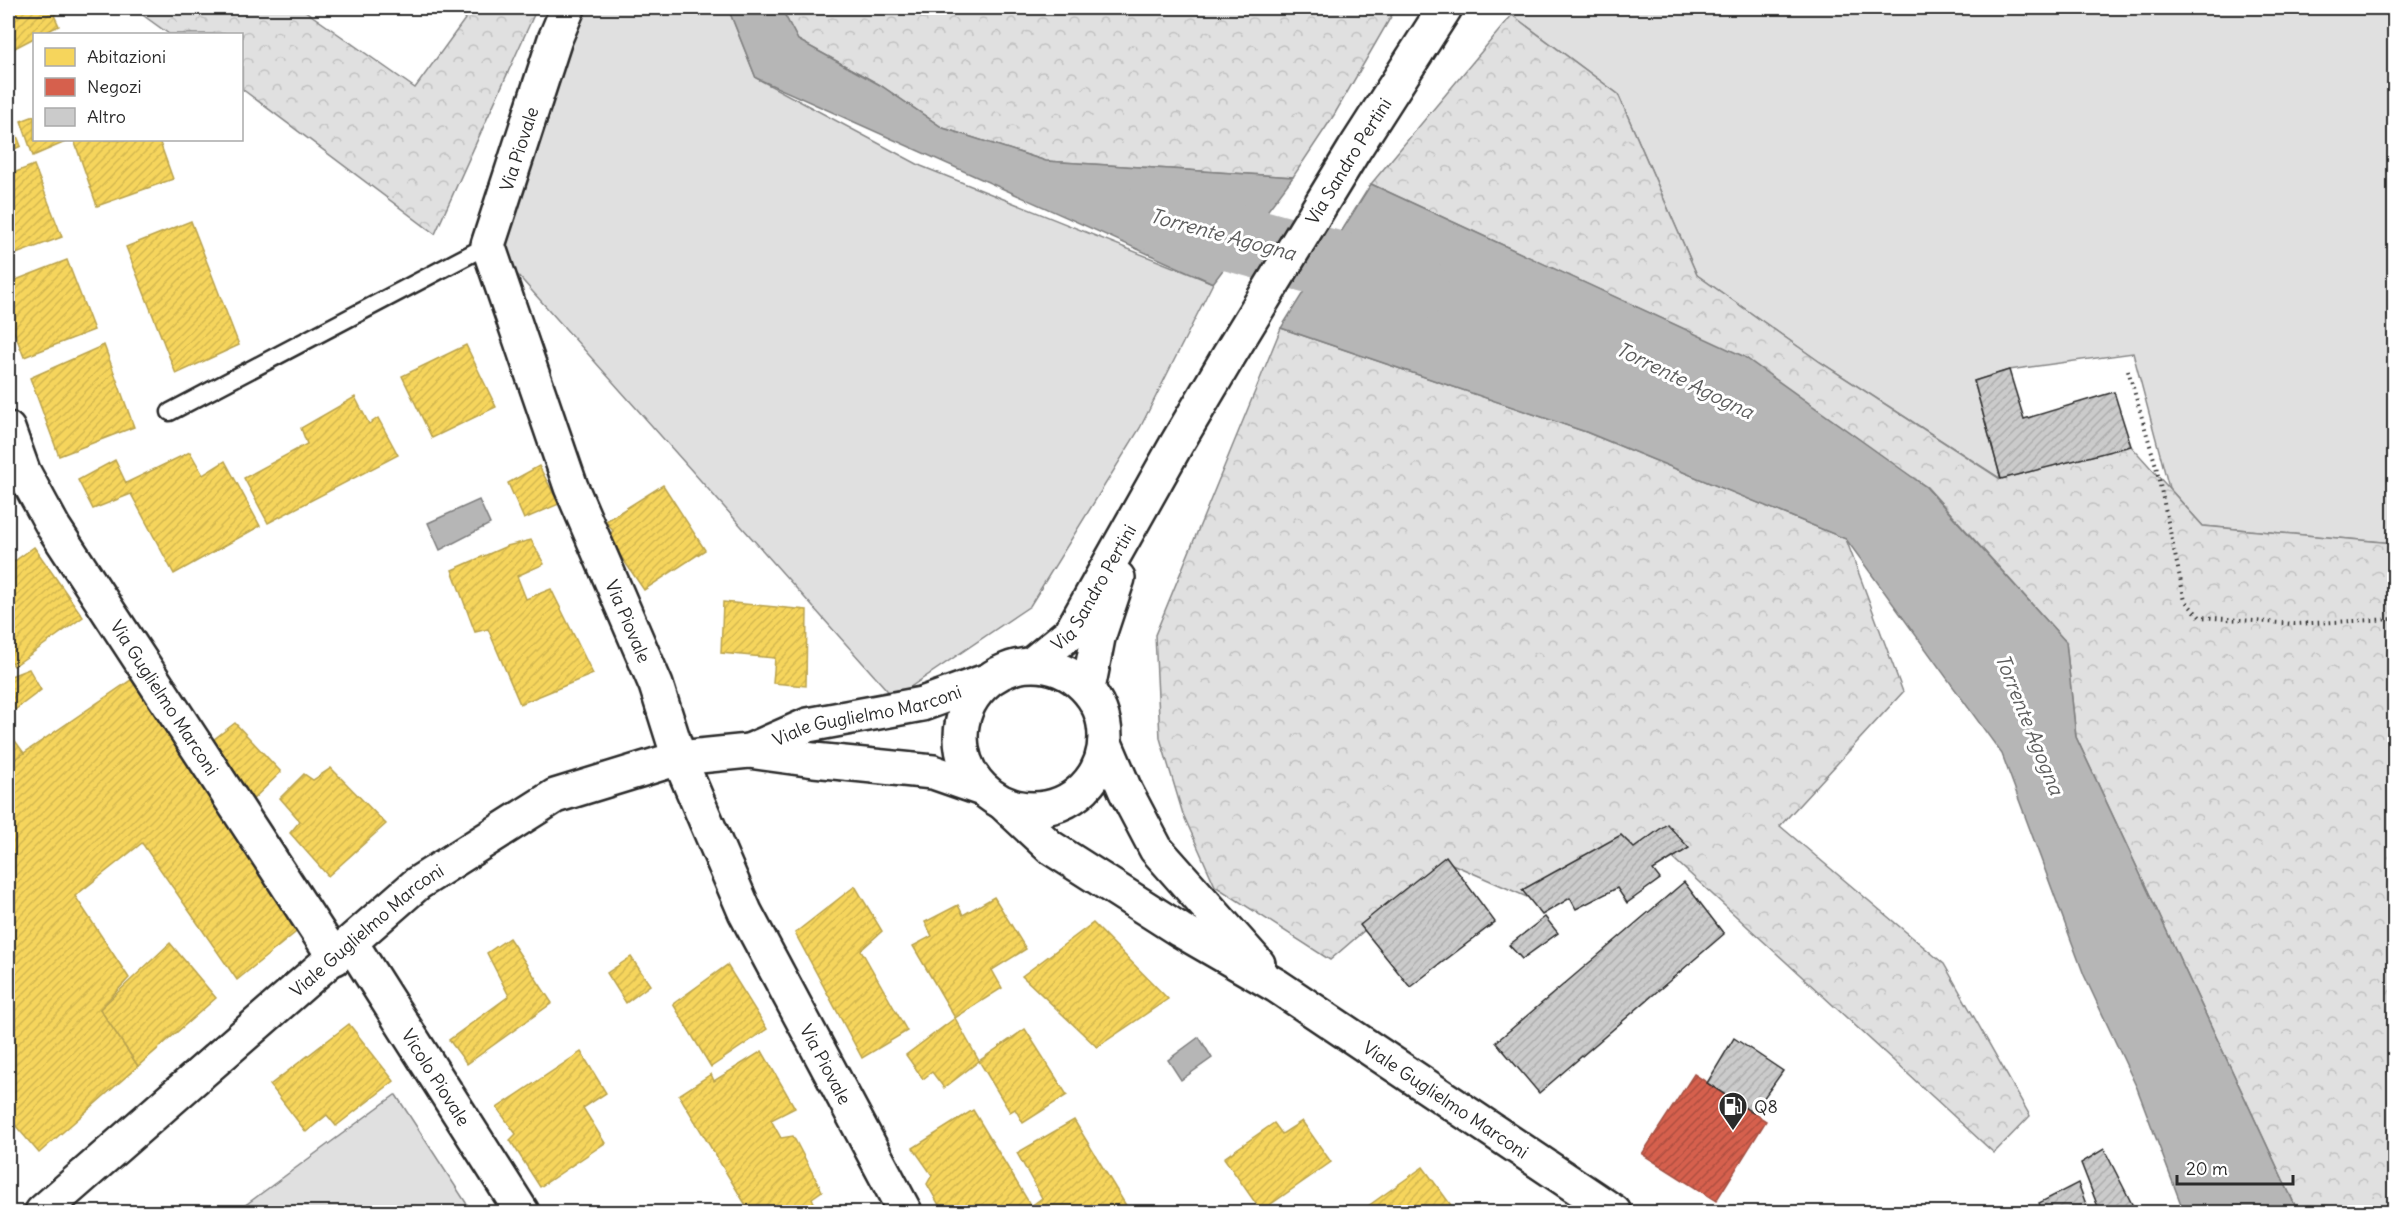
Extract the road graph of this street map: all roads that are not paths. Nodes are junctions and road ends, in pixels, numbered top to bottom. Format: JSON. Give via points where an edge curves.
{"nodes":[{"id":1,"x":568,"y":8,"type":"edge"},
{"id":2,"x":1445,"y":8,"type":"edge"},
{"id":3,"x":488,"y":245,"type":"junction"},
{"id":4,"x":170,"y":412,"type":"dead end"},
{"id":5,"x":8,"y":429,"type":"edge"},
{"id":6,"x":1144,"y":502,"type":"junction"},
{"id":7,"x":1032,"y":664,"type":"junction"},
{"id":8,"x":986,"y":681,"type":"junction"},
{"id":9,"x":1088,"y":689,"type":"junction"},
{"id":10,"x":1105,"y":743,"type":"junction"},
{"id":11,"x":749,"y":751,"type":"junction"},
{"id":12,"x":679,"y":758,"type":"junction"},
{"id":13,"x":993,"y":796,"type":"junction"},
{"id":14,"x":343,"y":951,"type":"junction"},
{"id":15,"x":1277,"y":986,"type":"junction"},
{"id":16,"x":42,"y":1212,"type":"edge"},
{"id":17,"x":522,"y":1212,"type":"edge"},
{"id":18,"x":905,"y":1212,"type":"edge"},
{"id":19,"x":1614,"y":1212,"type":"edge"}],
"edges":[{"from":1,"to":3,"type":"main road","name":"Via Piovale"},
{"from":2,"to":6,"type":"main road","name":"Via Sandro Pertini","via":[[1354,150]]},
{"from":3,"to":4,"type":"lane"},
{"from":3,"to":12,"type":"main road","name":"Via Piovale","via":[[571,487],[656,685]]},
{"from":5,"to":14,"type":"main road","name":"Via Guglielmo Marconi","via":[[23,471],[54,528]]},
{"from":6,"to":7,"type":"main road","name":"Via Sandro Pertini","via":[[1071,632]]},
{"from":6,"to":9,"type":"main road","name":"Via Sandro Pertini","via":[[1098,638]]},
{"from":7,"to":8,"type":"main road","via":[[1008,668]]},
{"from":7,"to":9,"type":"main road","via":[[1072,675]]},
{"from":8,"to":11,"type":"main road","name":"Viale Guglielmo Marconi","via":[[922,704],[808,725]]},
{"from":8,"to":13,"type":"main road","via":[[970,700],[962,722],[961,746],[968,769]]},
{"from":9,"to":10,"type":"main road","via":[[1105,724]]},
{"from":10,"to":13,"type":"main road","via":[[1100,766],[1070,800],[1048,807],[1025,808]]},
{"from":10,"to":15,"type":"main road","name":"Viale Guglielmo Marconi","via":[[1156,849]]},
{"from":11,"to":12,"type":"main road","name":"Viale Guglielmo Marconi"},
{"from":11,"to":13,"type":"main road","name":"Viale Guglielmo Marconi","via":[[933,772]]},
{"from":12,"to":14,"type":"main road","name":"Viale Guglielmo Marconi","via":[[555,796],[418,883]]},
{"from":12,"to":18,"type":"main road","name":"Via Piovale","via":[[745,912]]},
{"from":13,"to":15,"type":"main road","name":"Viale Guglielmo Marconi","via":[[1050,847]]},
{"from":14,"to":16,"type":"main road","name":"Viale Guglielmo Marconi"},
{"from":14,"to":17,"type":"main road","name":"Vicolo Piovale"},
{"from":15,"to":19,"type":"main road","name":"Viale Guglielmo Marconi"}]}
